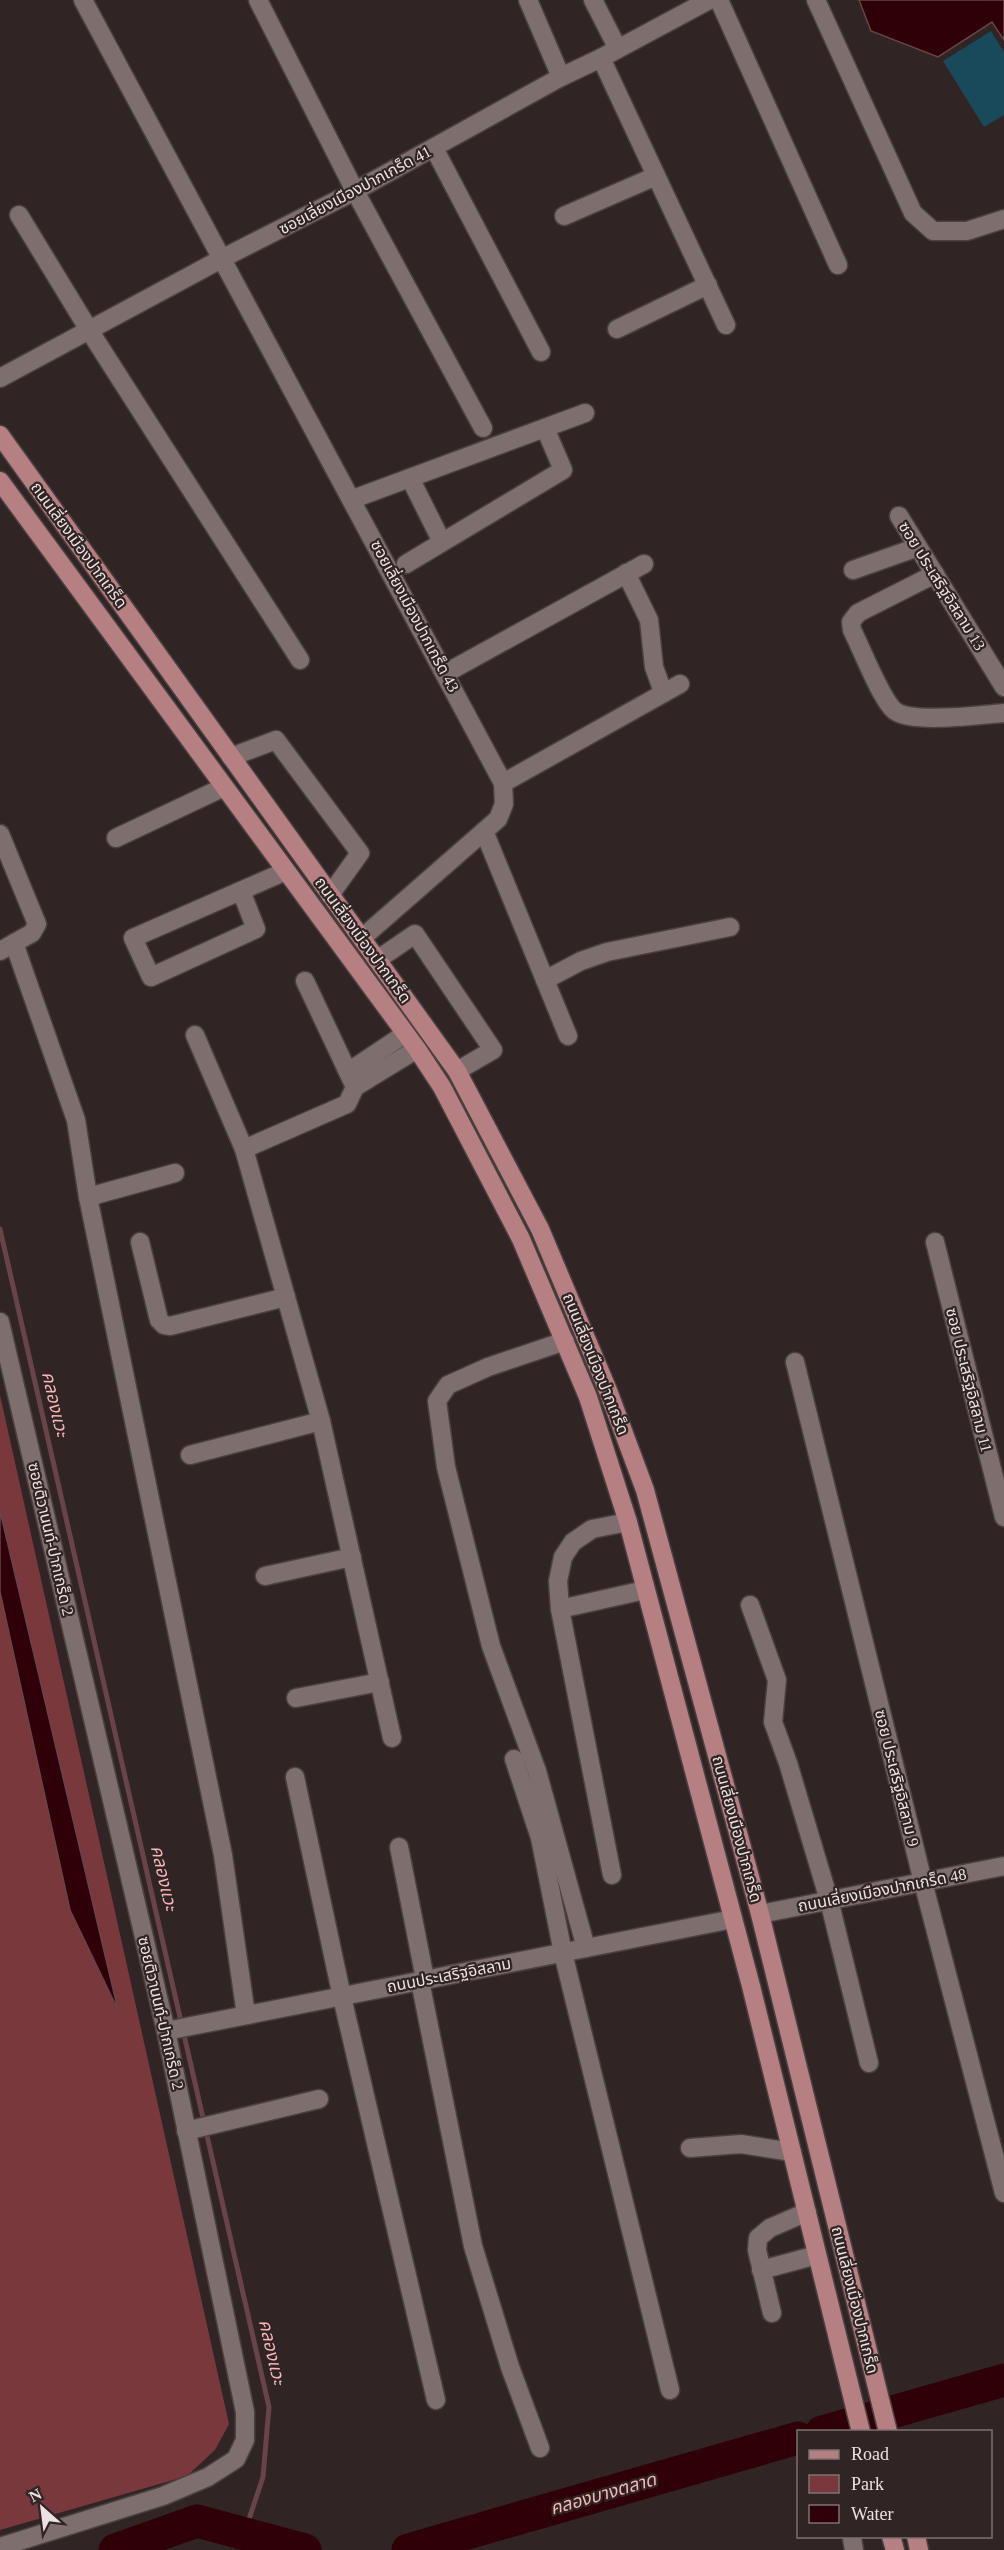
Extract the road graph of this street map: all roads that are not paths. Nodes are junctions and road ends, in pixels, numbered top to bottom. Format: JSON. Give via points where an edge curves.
{"nodes":[{"id":1,"x":83,"y":0,"type":"edge"},
{"id":2,"x":258,"y":0,"type":"edge"},
{"id":3,"x":528,"y":0,"type":"edge"},
{"id":4,"x":593,"y":0,"type":"edge"},
{"id":5,"x":709,"y":0,"type":"edge"},
{"id":6,"x":719,"y":0,"type":"edge"},
{"id":7,"x":816,"y":0,"type":"edge"},
{"id":8,"x":618,"y":49,"type":"junction"},
{"id":9,"x":601,"y":58,"type":"junction"},
{"id":10,"x":561,"y":77,"type":"junction"},
{"id":11,"x":434,"y":148,"type":"junction"},
{"id":12,"x":656,"y":176,"type":"junction"},
{"id":13,"x":355,"y":191,"type":"junction"},
{"id":14,"x":19,"y":215,"type":"dead end"},
{"id":15,"x":564,"y":216,"type":"dead end"},
{"id":16,"x":1004,"y":219,"type":"edge"},
{"id":17,"x":223,"y":258,"type":"junction"},
{"id":18,"x":838,"y":265,"type":"dead end"},
{"id":19,"x":708,"y":285,"type":"junction"},
{"id":20,"x":726,"y":325,"type":"dead end"},
{"id":21,"x":617,"y":329,"type":"dead end"},
{"id":22,"x":89,"y":330,"type":"junction"},
{"id":23,"x":541,"y":352,"type":"dead end"},
{"id":24,"x":0,"y":378,"type":"edge"},
{"id":25,"x":585,"y":414,"type":"dead end"},
{"id":26,"x":483,"y":428,"type":"dead end"},
{"id":27,"x":546,"y":428,"type":"junction"},
{"id":28,"x":0,"y":435,"type":"edge"},
{"id":29,"x":410,"y":478,"type":"junction"},
{"id":30,"x":0,"y":481,"type":"edge"},
{"id":31,"x":353,"y":499,"type":"junction"},
{"id":32,"x":899,"y":516,"type":"dead end"},
{"id":33,"x":442,"y":542,"type":"junction"},
{"id":34,"x":918,"y":547,"type":"junction"},
{"id":35,"x":406,"y":564,"type":"dead end"},
{"id":36,"x":644,"y":564,"type":"dead end"},
{"id":37,"x":853,"y":570,"type":"dead end"},
{"id":38,"x":626,"y":573,"type":"junction"},
{"id":39,"x":935,"y":574,"type":"junction"},
{"id":40,"x":300,"y":660,"type":"dead end"},
{"id":41,"x":446,"y":673,"type":"junction"},
{"id":42,"x":1002,"y":677,"type":"edge"},
{"id":43,"x":680,"y":684,"type":"dead end"},
{"id":44,"x":663,"y":692,"type":"junction"},
{"id":45,"x":1004,"y":713,"type":"edge"},
{"id":46,"x":231,"y":757,"type":"junction"},
{"id":47,"x":503,"y":783,"type":"junction"},
{"id":48,"x":224,"y":787,"type":"junction"},
{"id":49,"x":484,"y":831,"type":"junction"},
{"id":50,"x":0,"y":834,"type":"edge"},
{"id":51,"x":116,"y":838,"type":"dead end"},
{"id":52,"x":286,"y":871,"type":"junction"},
{"id":53,"x":241,"y":891,"type":"junction"},
{"id":54,"x":330,"y":895,"type":"junction"},
{"id":55,"x":730,"y":927,"type":"dead end"},
{"id":56,"x":362,"y":938,"type":"junction"},
{"id":57,"x":7,"y":947,"type":"edge"},
{"id":58,"x":377,"y":960,"type":"junction"},
{"id":59,"x":545,"y":980,"type":"junction"},
{"id":60,"x":305,"y":981,"type":"dead end"},
{"id":61,"x":405,"y":1034,"type":"junction"},
{"id":62,"x":195,"y":1035,"type":"dead end"},
{"id":63,"x":568,"y":1035,"type":"dead end"},
{"id":64,"x":417,"y":1049,"type":"junction"},
{"id":65,"x":457,"y":1071,"type":"junction"},
{"id":66,"x":351,"y":1080,"type":"junction"},
{"id":67,"x":244,"y":1149,"type":"junction"},
{"id":68,"x":176,"y":1173,"type":"dead end"},
{"id":69,"x":88,"y":1197,"type":"junction"},
{"id":70,"x":140,"y":1242,"type":"dead end"},
{"id":71,"x":935,"y":1242,"type":"dead end"},
{"id":72,"x":286,"y":1297,"type":"junction"},
{"id":73,"x":0,"y":1322,"type":"edge"},
{"id":74,"x":565,"y":1341,"type":"junction"},
{"id":75,"x":795,"y":1362,"type":"dead end"},
{"id":76,"x":321,"y":1422,"type":"junction"},
{"id":77,"x":190,"y":1455,"type":"dead end"},
{"id":78,"x":1004,"y":1517,"type":"edge"},
{"id":79,"x":628,"y":1522,"type":"junction"},
{"id":80,"x":352,"y":1557,"type":"junction"},
{"id":81,"x":265,"y":1576,"type":"dead end"},
{"id":82,"x":645,"y":1590,"type":"junction"},
{"id":83,"x":750,"y":1605,"type":"dead end"},
{"id":84,"x":560,"y":1609,"type":"junction"},
{"id":85,"x":380,"y":1682,"type":"junction"},
{"id":86,"x":296,"y":1698,"type":"dead end"},
{"id":87,"x":392,"y":1738,"type":"dead end"},
{"id":88,"x":514,"y":1759,"type":"dead end"},
{"id":89,"x":295,"y":1777,"type":"dead end"},
{"id":90,"x":399,"y":1846,"type":"dead end"},
{"id":91,"x":1004,"y":1866,"type":"edge"},
{"id":92,"x":612,"y":1875,"type":"dead end"},
{"id":93,"x":923,"y":1882,"type":"junction"},
{"id":94,"x":829,"y":1900,"type":"junction"},
{"id":95,"x":760,"y":1914,"type":"junction"},
{"id":96,"x":733,"y":1919,"type":"junction"},
{"id":97,"x":586,"y":1948,"type":"junction"},
{"id":98,"x":563,"y":1953,"type":"junction"},
{"id":99,"x":423,"y":1980,"type":"junction"},
{"id":100,"x":342,"y":1997,"type":"junction"},
{"id":101,"x":246,"y":2015,"type":"junction"},
{"id":102,"x":177,"y":2029,"type":"junction"},
{"id":103,"x":870,"y":2063,"type":"dead end"},
{"id":104,"x":319,"y":2099,"type":"dead end"},
{"id":105,"x":199,"y":2128,"type":"junction"},
{"id":106,"x":690,"y":2148,"type":"dead end"},
{"id":107,"x":792,"y":2152,"type":"junction"},
{"id":108,"x":1004,"y":2193,"type":"edge"},
{"id":109,"x":807,"y":2212,"type":"junction"},
{"id":110,"x":817,"y":2255,"type":"junction"},
{"id":111,"x":761,"y":2270,"type":"junction"},
{"id":112,"x":772,"y":2313,"type":"dead end"},
{"id":113,"x":670,"y":2390,"type":"dead end"},
{"id":114,"x":436,"y":2400,"type":"dead end"},
{"id":115,"x":861,"y":2430,"type":"edge"},
{"id":116,"x":887,"y":2430,"type":"edge"},
{"id":117,"x":540,"y":2448,"type":"dead end"},
{"id":118,"x":0,"y":2547,"type":"edge"}],
"edges":[{"from":1,"to":17,"type":"street","name":"ซอยเลี่ยงเมืองปากเกร็ด 43"},
{"from":2,"to":13,"type":"street"},
{"from":3,"to":10,"type":"street"},
{"from":4,"to":8,"type":"street"},
{"from":5,"to":8,"type":"street","name":"ซอยเลี่ยงเมืองปากเกร็ด 41"},
{"from":6,"to":18,"type":"street"},
{"from":7,"to":16,"type":"street","via":[[914,213],[933,231],[967,231]]},
{"from":8,"to":9,"type":"street","name":"ซอยเลี่ยงเมืองปากเกร็ด 41"},
{"from":9,"to":10,"type":"street","name":"ซอยเลี่ยงเมืองปากเกร็ด 41"},
{"from":9,"to":12,"type":"street"},
{"from":10,"to":11,"type":"street","name":"ซอยเลี่ยงเมืองปากเกร็ด 41"},
{"from":11,"to":13,"type":"street","name":"ซอยเลี่ยงเมืองปากเกร็ด 41"},
{"from":11,"to":23,"type":"street"},
{"from":12,"to":15,"type":"street"},
{"from":12,"to":19,"type":"street"},
{"from":13,"to":17,"type":"street","name":"ซอยเลี่ยงเมืองปากเกร็ด 41"},
{"from":13,"to":26,"type":"street"},
{"from":14,"to":22,"type":"street"},
{"from":17,"to":22,"type":"street","name":"ซอยเลี่ยงเมืองปากเกร็ด 41"},
{"from":17,"to":31,"type":"street","name":"ซอยเลี่ยงเมืองปากเกร็ด 43"},
{"from":19,"to":20,"type":"street"},
{"from":19,"to":21,"type":"street"},
{"from":22,"to":24,"type":"street","name":"ซอยเลี่ยงเมืองปากเกร็ด 41"},
{"from":22,"to":40,"type":"street"},
{"from":25,"to":27,"type":"street"},
{"from":27,"to":29,"type":"street"},
{"from":27,"to":33,"type":"street","via":[[563,471]]},
{"from":28,"to":46,"type":"main road","name":"ถนนเลี่ยงเมืองปากเกร็ด"},
{"from":29,"to":31,"type":"street"},
{"from":29,"to":33,"type":"street"},
{"from":30,"to":48,"type":"main road","name":"ถนนเลี่ยงเมืองปากเกร็ด"},
{"from":31,"to":41,"type":"street","name":"ซอยเลี่ยงเมืองปากเกร็ด 43"},
{"from":32,"to":34,"type":"street","name":"ซอย ประเสริฐอิสลาม 13"},
{"from":33,"to":35,"type":"street"},
{"from":34,"to":37,"type":"street"},
{"from":34,"to":39,"type":"street","name":"ซอย ประเสริฐอิสลาม 13"},
{"from":36,"to":38,"type":"street"},
{"from":38,"to":41,"type":"street"},
{"from":38,"to":44,"type":"street","via":[[649,620],[654,667]]},
{"from":39,"to":42,"type":"street","name":"ซอย ประเสริฐอิสลาม 13"},
{"from":39,"to":45,"type":"street","via":[[858,614],[851,622],[883,693],[893,709],[905,717]]},
{"from":41,"to":47,"type":"street","name":"ซอยเลี่ยงเมืองปากเกร็ด 43"},
{"from":43,"to":44,"type":"street"},
{"from":44,"to":47,"type":"street"},
{"from":46,"to":54,"type":"main road","name":"ถนนเลี่ยงเมืองปากเกร็ด"},
{"from":46,"to":54,"type":"street","via":[[276,740],[360,853]]},
{"from":47,"to":49,"type":"street","via":[[503,810]]},
{"from":48,"to":51,"type":"street"},
{"from":48,"to":52,"type":"main road","name":"ถนนเลี่ยงเมืองปากเกร็ด"},
{"from":49,"to":56,"type":"street"},
{"from":49,"to":59,"type":"street"},
{"from":50,"to":57,"type":"street","via":[[37,924],[32,933]]},
{"from":52,"to":53,"type":"street"},
{"from":52,"to":61,"type":"main road","name":"ถนนเลี่ยงเมืองปากเกร็ด"},
{"from":53,"to":53,"type":"street","via":[[133,938],[151,977],[256,929]]},
{"from":54,"to":56,"type":"main road","name":"ถนนเลี่ยงเมืองปากเกร็ด"},
{"from":55,"to":59,"type":"street","via":[[607,952]]},
{"from":56,"to":58,"type":"main road","name":"ถนนเลี่ยงเมืองปากเกร็ด"},
{"from":57,"to":69,"type":"street","via":[[76,1120]]},
{"from":58,"to":65,"type":"main road","name":"ถนนเลี่ยงเมืองปากเกร็ด"},
{"from":58,"to":65,"type":"street","via":[[415,934],[493,1050]]},
{"from":59,"to":63,"type":"street"},
{"from":60,"to":66,"type":"street"},
{"from":61,"to":64,"type":"main road","name":"ถนนเลี่ยงเมืองปากเกร็ด"},
{"from":61,"to":66,"type":"street"},
{"from":62,"to":67,"type":"street"},
{"from":64,"to":66,"type":"street"},
{"from":64,"to":74,"type":"main road","name":"ถนนเลี่ยงเมืองปากเกร็ด","via":[[442,1087],[521,1239]]},
{"from":65,"to":95,"type":"main road","name":"ถนนเลี่ยงเมืองปากเกร็ด","via":[[540,1229],[645,1490]]},
{"from":66,"to":67,"type":"street","via":[[347,1104]]},
{"from":67,"to":72,"type":"street"},
{"from":68,"to":69,"type":"street"},
{"from":69,"to":101,"type":"street","via":[[223,1855]]},
{"from":70,"to":72,"type":"street","via":[[159,1320],[164,1325]]},
{"from":71,"to":78,"type":"street","name":"ซอย ประเสริฐอิสลาม 11"},
{"from":72,"to":76,"type":"street"},
{"from":73,"to":102,"type":"street","name":"ซอยติวานนท์-ปากเกร็ด 2"},
{"from":74,"to":79,"type":"main road","name":"ถนนเลี่ยงเมืองปากเกร็ด","via":[[588,1397]]},
{"from":74,"to":97,"type":"street","via":[[448,1385],[437,1401],[446,1467],[491,1646],[537,1771]]},
{"from":75,"to":93,"type":"street","name":"ซอย ประเสริฐอิสลาม 9"},
{"from":76,"to":77,"type":"street"},
{"from":76,"to":80,"type":"street"},
{"from":79,"to":82,"type":"main road","name":"ถนนเลี่ยงเมืองปากเกร็ด"},
{"from":79,"to":84,"type":"street","via":[[592,1528],[573,1542],[563,1557],[558,1581]]},
{"from":80,"to":81,"type":"street"},
{"from":80,"to":85,"type":"street"},
{"from":82,"to":84,"type":"street"},
{"from":82,"to":96,"type":"main road","name":"ถนนเลี่ยงเมืองปากเกร็ด"},
{"from":83,"to":94,"type":"street","via":[[777,1680],[773,1722]]},
{"from":84,"to":92,"type":"street"},
{"from":85,"to":86,"type":"street"},
{"from":85,"to":87,"type":"street"},
{"from":88,"to":98,"type":"street","via":[[540,1838]]},
{"from":89,"to":100,"type":"street"},
{"from":90,"to":99,"type":"street"},
{"from":91,"to":93,"type":"street","name":"ถนนเลี่ยงเมืองปากเกร็ด 48"},
{"from":93,"to":94,"type":"street","name":"ถนนเลี่ยงเมืองปากเกร็ด 48"},
{"from":93,"to":108,"type":"street","name":"ซอย ประเสริฐอิสลาม 9"},
{"from":94,"to":95,"type":"street","name":"ถนนเลี่ยงเมืองปากเกร็ด 48"},
{"from":94,"to":103,"type":"street"},
{"from":95,"to":96,"type":"main road"},
{"from":95,"to":116,"type":"main road","name":"ถนนเลี่ยงเมืองปากเกร็ด"},
{"from":96,"to":97,"type":"street","name":"ถนนประเสริฐอิสลาม"},
{"from":96,"to":107,"type":"main road","name":"ถนนเลี่ยงเมืองปากเกร็ด"},
{"from":97,"to":98,"type":"street","name":"ถนนประเสริฐอิสลาม"},
{"from":98,"to":99,"type":"street","name":"ถนนประเสริฐอิสลาม"},
{"from":98,"to":113,"type":"street"},
{"from":99,"to":100,"type":"street","name":"ถนนประเสริฐอิสลาม"},
{"from":99,"to":117,"type":"street","via":[[473,2246]]},
{"from":100,"to":101,"type":"street","name":"ถนนประเสริฐอิสลาม"},
{"from":100,"to":114,"type":"street"},
{"from":101,"to":102,"type":"street","name":"ถนนประเสริฐอิสลาม"},
{"from":102,"to":105,"type":"street","name":"ซอยติวานนท์-ปากเกร็ด 2"},
{"from":104,"to":105,"type":"street"},
{"from":105,"to":118,"type":"street","name":"ซอยติวานนท์-ปากเกร็ด 2","via":[[245,2412],[245,2440],[236,2459],[208,2477],[163,2496]]},
{"from":106,"to":107,"type":"street","via":[[741,2144]]},
{"from":107,"to":109,"type":"main road","name":"ถนนเลี่ยงเมืองปากเกร็ด"},
{"from":109,"to":110,"type":"main road","name":"ถนนเลี่ยงเมืองปากเกร็ด"},
{"from":109,"to":111,"type":"street","via":[[770,2228],[758,2238]]},
{"from":110,"to":111,"type":"street"},
{"from":110,"to":115,"type":"main road","name":"ถนนเลี่ยงเมืองปากเกร็ด"},
{"from":111,"to":112,"type":"street"}]}
